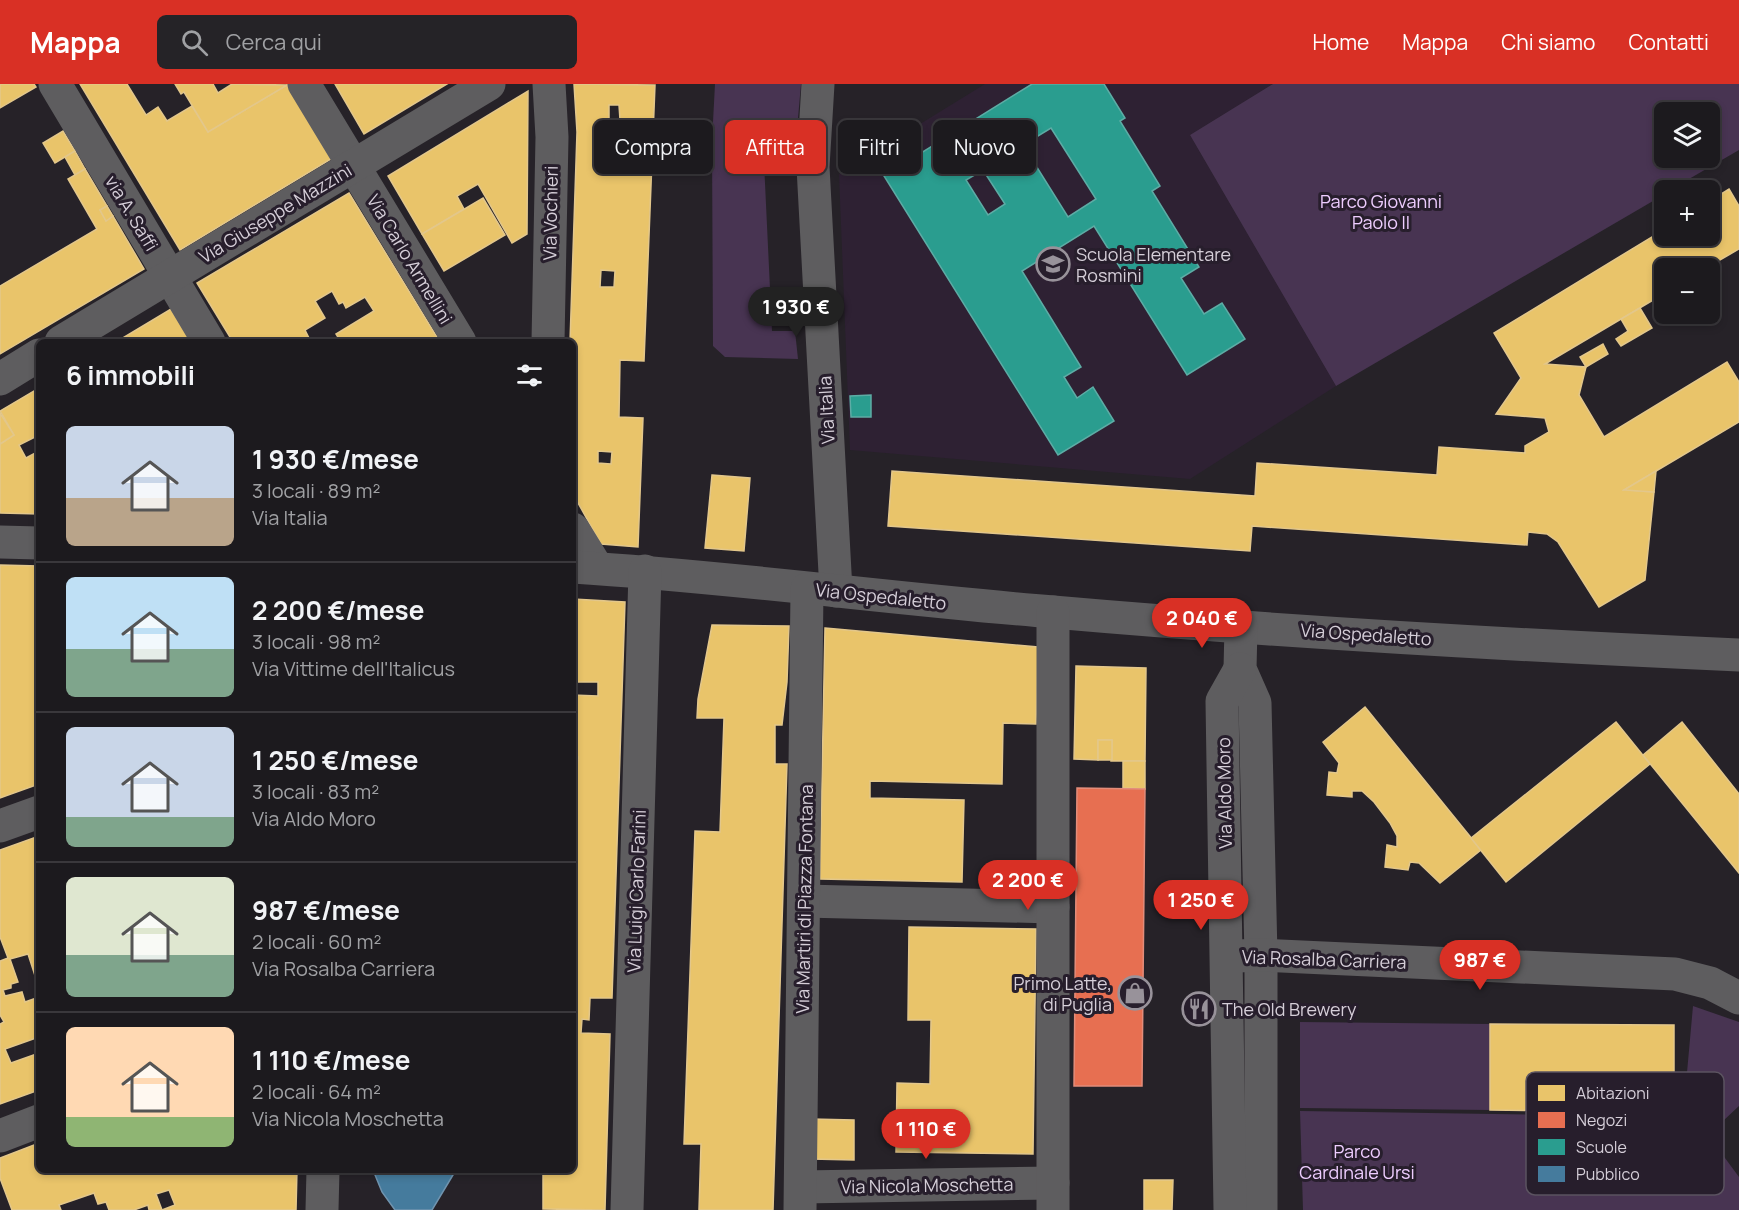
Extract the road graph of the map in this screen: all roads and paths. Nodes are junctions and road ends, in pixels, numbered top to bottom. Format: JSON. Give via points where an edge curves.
{"nodes":[{"id":1,"x":55,"y":84,"type":"edge"},
{"id":2,"x":304,"y":84,"type":"edge"},
{"id":3,"x":489,"y":84,"type":"edge"},
{"id":4,"x":549,"y":84,"type":"edge"},
{"id":5,"x":818,"y":84,"type":"edge"},
{"id":6,"x":353,"y":166,"type":"junction"},
{"id":7,"x":169,"y":277,"type":"junction"},
{"id":8,"x":66,"y":339,"type":"edge"},
{"id":9,"x":207,"y":339,"type":"edge"},
{"id":10,"x":458,"y":339,"type":"edge"},
{"id":11,"x":548,"y":339,"type":"edge"},
{"id":12,"x":36,"y":357,"type":"edge"},
{"id":13,"x":0,"y":379,"type":"edge"},
{"id":14,"x":576,"y":539,"type":"edge"},
{"id":15,"x":0,"y":542,"type":"edge"},
{"id":16,"x":36,"y":543,"type":"edge"},
{"id":17,"x":585,"y":568,"type":"edge"},
{"id":18,"x":658,"y":573,"type":"junction"},
{"id":19,"x":821,"y":590,"type":"junction"},
{"id":20,"x":1053,"y":612,"type":"junction"},
{"id":21,"x":1241,"y":627,"type":"junction"},
{"id":22,"x":1739,"y":656,"type":"edge"},
{"id":23,"x":1240,"y":669,"type":"junction"},
{"id":24,"x":36,"y":813,"type":"edge"},
{"id":25,"x":0,"y":826,"type":"edge"},
{"id":26,"x":804,"y":901,"type":"junction"},
{"id":27,"x":1053,"y":907,"type":"junction"},
{"id":28,"x":1261,"y":955,"type":"junction"},
{"id":29,"x":1227,"y":957,"type":"junction"},
{"id":30,"x":1739,"y":998,"type":"edge"},
{"id":31,"x":36,"y":1122,"type":"edge"},
{"id":32,"x":0,"y":1136,"type":"edge"},
{"id":33,"x":323,"y":1173,"type":"edge"},
{"id":34,"x":1053,"y":1197,"type":"edge"},
{"id":35,"x":800,"y":1199,"type":"edge"},
{"id":36,"x":322,"y":1210,"type":"edge"},
{"id":37,"x":627,"y":1210,"type":"edge"},
{"id":38,"x":1230,"y":1210,"type":"edge"},
{"id":39,"x":1261,"y":1210,"type":"edge"}],
"edges":[{"from":1,"to":7,"type":"street","name":"via A. Saffi"},
{"from":2,"to":6,"type":"street","name":"Via Carlo Armellini"},
{"from":3,"to":6,"type":"street","name":"Via Giuseppe Mazzini"},
{"from":4,"to":11,"type":"street","name":"Via Vochieri","via":[[552,137]]},
{"from":5,"to":19,"type":"street","name":"Via Italia","via":[[813,167]]},
{"from":6,"to":7,"type":"street","name":"Via Giuseppe Mazzini"},
{"from":6,"to":10,"type":"street","name":"Via Carlo Armellini"},
{"from":7,"to":8,"type":"street","name":"Via Giuseppe Mazzini"},
{"from":7,"to":9,"type":"street","name":"via A. Saffi"},
{"from":12,"to":13,"type":"street"},
{"from":14,"to":17,"type":"street"},
{"from":15,"to":16,"type":"street"},
{"from":17,"to":18,"type":"street","name":"Via Ospedaletto"},
{"from":18,"to":19,"type":"street","name":"Via Ospedaletto"},
{"from":18,"to":37,"type":"street","name":"Via Luigi Carlo Farini"},
{"from":19,"to":20,"type":"street","name":"Via Ospedaletto"},
{"from":19,"to":26,"type":"street","name":"Via Martiri di Piazza Fontana"},
{"from":20,"to":21,"type":"street","name":"Via Ospedaletto"},
{"from":20,"to":27,"type":"street"},
{"from":21,"to":22,"type":"street","name":"Via Ospedaletto"},
{"from":21,"to":23,"type":"street","name":"Via Aldo Moro"},
{"from":23,"to":28,"type":"street","name":"Via Aldo Moro","via":[[1255,703]]},
{"from":23,"to":29,"type":"street","name":"Via Aldo Moro","via":[[1222,701]]},
{"from":24,"to":25,"type":"street"},
{"from":26,"to":27,"type":"street"},
{"from":26,"to":35,"type":"street","name":"Via Martiri di Piazza Fontana"},
{"from":27,"to":34,"type":"street"},
{"from":28,"to":29,"type":"street","name":"Via Rosalba Carriera"},
{"from":28,"to":30,"type":"street","name":"Via Rosalba Carriera","via":[[1675,974],[1710,983]]},
{"from":28,"to":39,"type":"street","name":"Via Aldo Moro"},
{"from":29,"to":38,"type":"street","name":"Via Aldo Moro"},
{"from":31,"to":32,"type":"street"},
{"from":33,"to":36,"type":"street"},
{"from":34,"to":35,"type":"street","name":"Via Nicola Moschetta"}]}
